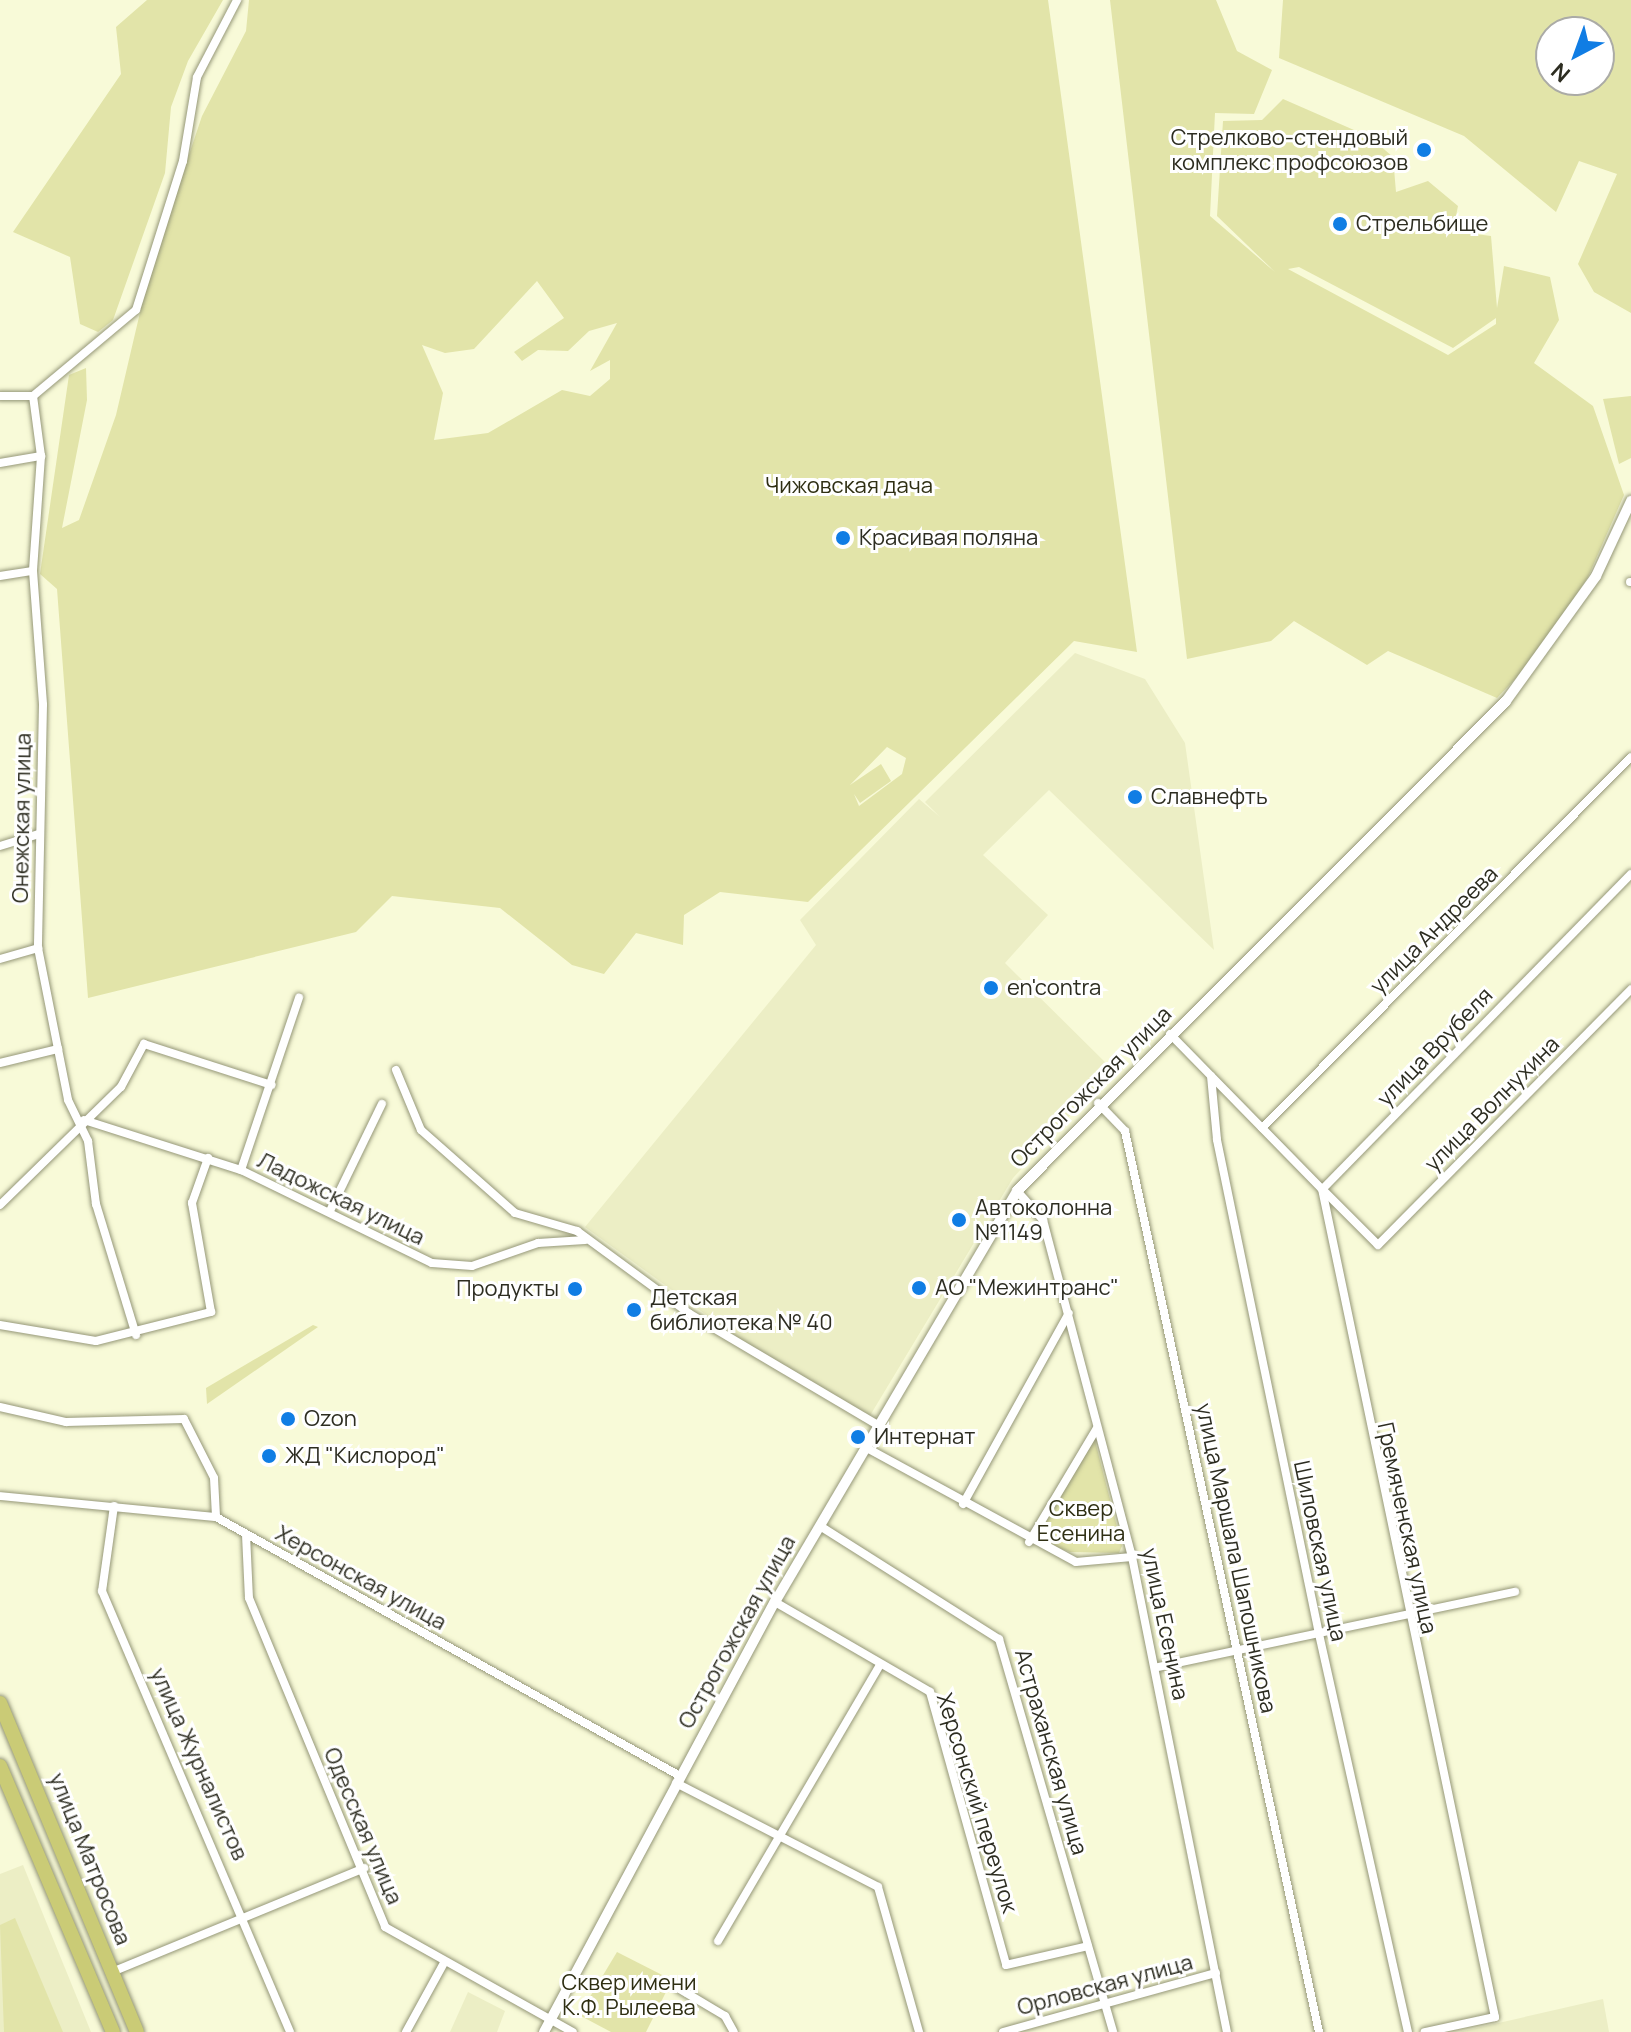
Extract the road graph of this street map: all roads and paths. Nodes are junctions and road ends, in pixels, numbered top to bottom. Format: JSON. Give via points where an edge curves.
{"nodes":[{"id":1,"x":237,"y":0,"type":"edge"},
{"id":2,"x":0,"y":396,"type":"edge"},
{"id":3,"x":33,"y":396,"type":"junction"},
{"id":4,"x":41,"y":456,"type":"junction"},
{"id":5,"x":0,"y":463,"type":"edge"},
{"id":6,"x":1631,"y":501,"type":"edge"},
{"id":7,"x":33,"y":571,"type":"junction"},
{"id":8,"x":0,"y":576,"type":"edge"},
{"id":9,"x":1631,"y":757,"type":"edge"},
{"id":10,"x":39,"y":834,"type":"junction"},
{"id":11,"x":0,"y":846,"type":"edge"},
{"id":12,"x":1631,"y":874,"type":"edge"},
{"id":13,"x":38,"y":948,"type":"junction"},
{"id":14,"x":0,"y":959,"type":"edge"},
{"id":15,"x":1631,"y":989,"type":"edge"},
{"id":16,"x":299,"y":998,"type":"dead end"},
{"id":17,"x":1170,"y":1034,"type":"junction"},
{"id":18,"x":58,"y":1049,"type":"junction"},
{"id":19,"x":0,"y":1063,"type":"edge"},
{"id":20,"x":396,"y":1070,"type":"dead end"},
{"id":21,"x":1211,"y":1076,"type":"junction"},
{"id":22,"x":272,"y":1085,"type":"junction"},
{"id":23,"x":1098,"y":1103,"type":"junction"},
{"id":24,"x":382,"y":1104,"type":"dead end"},
{"id":25,"x":81,"y":1122,"type":"junction"},
{"id":26,"x":1262,"y":1128,"type":"junction"},
{"id":27,"x":208,"y":1158,"type":"junction"},
{"id":28,"x":241,"y":1170,"type":"junction"},
{"id":29,"x":1322,"y":1189,"type":"junction"},
{"id":30,"x":1017,"y":1191,"type":"junction"},
{"id":31,"x":0,"y":1205,"type":"edge"},
{"id":32,"x":330,"y":1211,"type":"junction"},
{"id":33,"x":585,"y":1240,"type":"junction"},
{"id":34,"x":1069,"y":1313,"type":"junction"},
{"id":35,"x":0,"y":1325,"type":"edge"},
{"id":36,"x":136,"y":1335,"type":"junction"},
{"id":37,"x":0,"y":1407,"type":"edge"},
{"id":38,"x":878,"y":1425,"type":"junction"},
{"id":39,"x":1097,"y":1428,"type":"junction"},
{"id":40,"x":865,"y":1447,"type":"junction"},
{"id":41,"x":0,"y":1496,"type":"edge"},
{"id":42,"x":963,"y":1504,"type":"junction"},
{"id":43,"x":114,"y":1506,"type":"junction"},
{"id":44,"x":216,"y":1517,"type":"junction"},
{"id":45,"x":820,"y":1526,"type":"junction"},
{"id":46,"x":246,"y":1535,"type":"junction"},
{"id":47,"x":1029,"y":1542,"type":"junction"},
{"id":48,"x":1132,"y":1557,"type":"junction"},
{"id":49,"x":1515,"y":1592,"type":"dead end"},
{"id":50,"x":775,"y":1602,"type":"junction"},
{"id":51,"x":1407,"y":1615,"type":"junction"},
{"id":52,"x":1319,"y":1634,"type":"junction"},
{"id":53,"x":1238,"y":1650,"type":"junction"},
{"id":54,"x":880,"y":1665,"type":"junction"},
{"id":55,"x":1158,"y":1667,"type":"junction"},
{"id":56,"x":2,"y":1704,"type":"edge"},
{"id":57,"x":0,"y":1766,"type":"edge"},
{"id":58,"x":678,"y":1780,"type":"junction"},
{"id":59,"x":774,"y":1834,"type":"junction"},
{"id":60,"x":364,"y":1868,"type":"junction"},
{"id":61,"x":244,"y":1914,"type":"junction"},
{"id":62,"x":718,"y":1941,"type":"dead end"},
{"id":63,"x":1088,"y":1946,"type":"junction"},
{"id":64,"x":444,"y":1963,"type":"junction"},
{"id":65,"x":112,"y":1972,"type":"junction"},
{"id":66,"x":1216,"y":1973,"type":"junction"},
{"id":67,"x":678,"y":1988,"type":"dead end"},
{"id":68,"x":1106,"y":2005,"type":"junction"},
{"id":69,"x":550,"y":2018,"type":"junction"},
{"id":70,"x":1045,"y":2022,"type":"junction"},
{"id":71,"x":113,"y":2032,"type":"edge"},
{"id":72,"x":137,"y":2032,"type":"edge"},
{"id":73,"x":290,"y":2032,"type":"edge"},
{"id":74,"x":406,"y":2032,"type":"edge"},
{"id":75,"x":544,"y":2032,"type":"edge"},
{"id":76,"x":573,"y":2032,"type":"edge"},
{"id":77,"x":734,"y":2032,"type":"edge"},
{"id":78,"x":919,"y":2032,"type":"edge"},
{"id":79,"x":1003,"y":2032,"type":"edge"},
{"id":80,"x":1048,"y":2032,"type":"edge"},
{"id":81,"x":1113,"y":2032,"type":"edge"},
{"id":82,"x":1227,"y":2032,"type":"edge"},
{"id":83,"x":1319,"y":2032,"type":"edge"},
{"id":84,"x":1408,"y":2032,"type":"edge"},
{"id":85,"x":1425,"y":2032,"type":"edge"}],
"edges":[{"from":1,"to":3,"type":"street","via":[[197,77],[183,161],[136,310]]},
{"from":2,"to":3,"type":"street"},
{"from":3,"to":4,"type":"street","name":"Онежская улица"},
{"from":4,"to":5,"type":"street"},
{"from":4,"to":7,"type":"street","name":"Онежская улица"},
{"from":6,"to":17,"type":"street","name":"Острогожская улица","via":[[1596,576],[1506,701]]},
{"from":7,"to":8,"type":"street"},
{"from":7,"to":10,"type":"street","name":"Онежская улица","via":[[43,705]]},
{"from":9,"to":26,"type":"street","name":"улица Андреева"},
{"from":10,"to":11,"type":"street"},
{"from":10,"to":13,"type":"street","name":"Онежская улица"},
{"from":12,"to":29,"type":"street","name":"улица Врубеля"},
{"from":13,"to":14,"type":"street"},
{"from":13,"to":18,"type":"street","name":"Онежская улица"},
{"from":15,"to":29,"type":"street","name":"улица Волнухина","via":[[1378,1245]]},
{"from":16,"to":22,"type":"street"},
{"from":17,"to":21,"type":"street"},
{"from":17,"to":23,"type":"street","name":"Острогожская улица"},
{"from":18,"to":19,"type":"street"},
{"from":18,"to":25,"type":"street","name":"Онежская улица"},
{"from":20,"to":33,"type":"street","via":[[421,1130],[473,1181],[515,1213],[577,1231]]},
{"from":21,"to":26,"type":"street"},
{"from":21,"to":52,"type":"street","name":"Шиловская улица","via":[[1217,1140]]},
{"from":22,"to":25,"type":"street","via":[[230,1066],[141,1048],[121,1087]]},
{"from":22,"to":28,"type":"street"},
{"from":23,"to":30,"type":"street","name":"Острогожская улица"},
{"from":23,"to":53,"type":"street","name":"улица Маршала Шапошникова","via":[[1125,1131]]},
{"from":24,"to":32,"type":"street"},
{"from":25,"to":27,"type":"street","name":"Ладожская улица"},
{"from":25,"to":31,"type":"street"},
{"from":25,"to":36,"type":"street","name":"Онежская улица"},
{"from":26,"to":29,"type":"street"},
{"from":27,"to":28,"type":"street","name":"Ладожская улица"},
{"from":27,"to":36,"type":"street","via":[[192,1203],[211,1312]]},
{"from":28,"to":32,"type":"street","name":"Ладожская улица"},
{"from":29,"to":51,"type":"street","name":"Гремяченская улица"},
{"from":30,"to":34,"type":"street","name":"улица Есенина","via":[[1043,1220]]},
{"from":30,"to":38,"type":"street","name":"Острогожская улица"},
{"from":32,"to":33,"type":"street","name":"Ладожская улица","via":[[452,1268],[538,1243]]},
{"from":33,"to":38,"type":"street","via":[[690,1314]]},
{"from":34,"to":39,"type":"street","name":"улица Есенина"},
{"from":34,"to":42,"type":"street"},
{"from":35,"to":36,"type":"street","via":[[96,1341]]},
{"from":37,"to":44,"type":"street","via":[[66,1422],[184,1419],[214,1478]]},
{"from":38,"to":40,"type":"street","name":"Острогожская улица"},
{"from":39,"to":47,"type":"street"},
{"from":39,"to":48,"type":"street","name":"улица Есенина"},
{"from":40,"to":42,"type":"street"},
{"from":40,"to":45,"type":"street","name":"Острогожская улица"},
{"from":41,"to":43,"type":"street","name":"Херсонская улица"},
{"from":42,"to":47,"type":"street"},
{"from":43,"to":44,"type":"street","name":"Херсонская улица"},
{"from":43,"to":61,"type":"street","name":"улица Журналистов","via":[[102,1591]]},
{"from":44,"to":46,"type":"street","name":"Херсонская улица"},
{"from":45,"to":50,"type":"street","name":"Острогожская улица"},
{"from":45,"to":63,"type":"street","name":"Астраханская улица","via":[[999,1639]]},
{"from":46,"to":58,"type":"street","name":"Херсонская улица"},
{"from":46,"to":60,"type":"street","name":"Одесская улица","via":[[249,1598]]},
{"from":47,"to":48,"type":"street","via":[[1076,1562]]},
{"from":48,"to":55,"type":"street","name":"улица Есенина"},
{"from":49,"to":51,"type":"street"},
{"from":50,"to":54,"type":"street","name":"Херсонский переулок"},
{"from":50,"to":58,"type":"street","name":"Острогожская улица"},
{"from":51,"to":52,"type":"street"},
{"from":51,"to":85,"type":"street","name":"Гремяченская улица","via":[[1495,2017]]},
{"from":52,"to":53,"type":"street"},
{"from":52,"to":84,"type":"street","name":"Шиловская улица"},
{"from":53,"to":55,"type":"street"},
{"from":53,"to":83,"type":"street","name":"улица Маршала Шапошникова"},
{"from":54,"to":59,"type":"street"},
{"from":54,"to":63,"type":"street","name":"Херсонский переулок","via":[[930,1692],[1006,1965]]},
{"from":55,"to":66,"type":"street","name":"улица Есенина"},
{"from":56,"to":65,"type":"highway","name":"улица Матросова"},
{"from":57,"to":71,"type":"highway","name":"улица Матросова"},
{"from":58,"to":59,"type":"street","name":"Херсонская улица"},
{"from":58,"to":69,"type":"street","name":"Острогожская улица"},
{"from":59,"to":62,"type":"street"},
{"from":59,"to":78,"type":"street","name":"Херсонская улица","via":[[878,1887]]},
{"from":60,"to":61,"type":"street"},
{"from":60,"to":64,"type":"street","name":"Одесская улица","via":[[385,1927]]},
{"from":61,"to":65,"type":"street"},
{"from":61,"to":73,"type":"street","name":"улица Журналистов"},
{"from":63,"to":68,"type":"street","name":"Астраханская улица"},
{"from":64,"to":69,"type":"street","name":"Одесская улица"},
{"from":64,"to":74,"type":"street"},
{"from":65,"to":72,"type":"highway","name":"улица Матросова"},
{"from":66,"to":68,"type":"street","name":"Орловская улица"},
{"from":66,"to":82,"type":"street","name":"улица Есенина"},
{"from":67,"to":77,"type":"street","via":[[725,2016]]},
{"from":68,"to":70,"type":"street","name":"Орловская улица"},
{"from":68,"to":81,"type":"street","name":"Астраханская улица"},
{"from":69,"to":75,"type":"street","name":"Острогожская улица"},
{"from":69,"to":76,"type":"street","name":"Одесская улица"},
{"from":70,"to":79,"type":"street","name":"Орловская улица"},
{"from":70,"to":80,"type":"street"}]}
